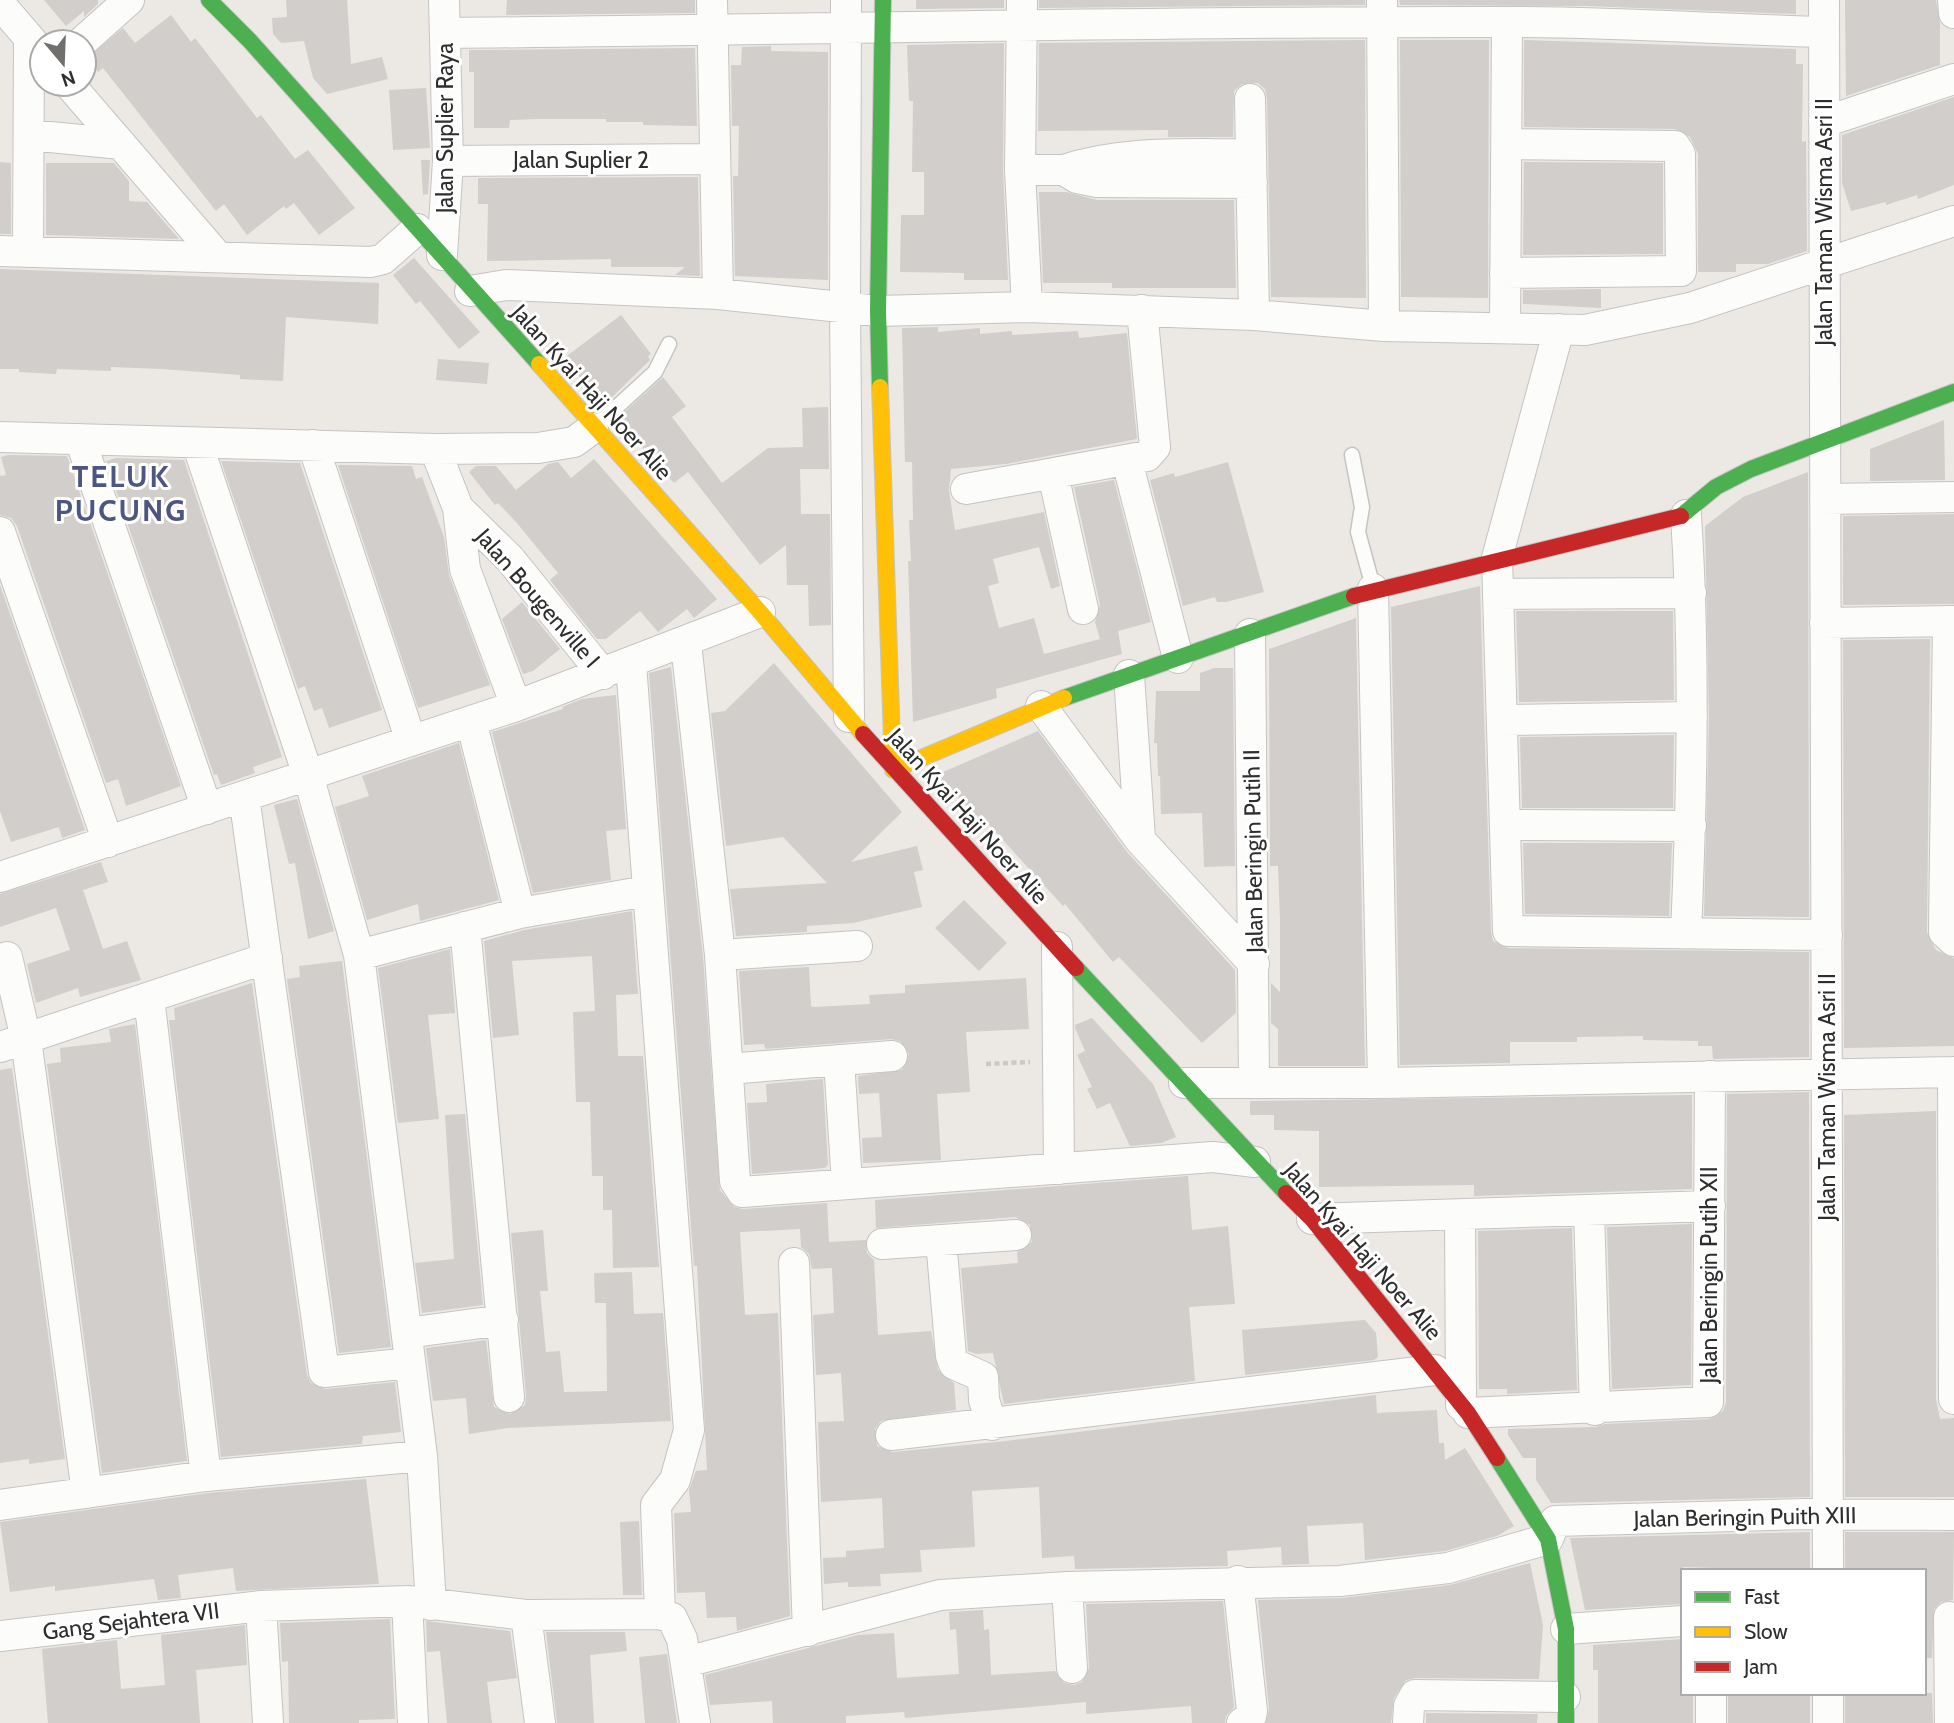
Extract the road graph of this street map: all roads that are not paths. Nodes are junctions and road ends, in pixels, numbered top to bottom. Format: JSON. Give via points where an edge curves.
{"nodes":[{"id":1,"x":129,"y":0,"type":"edge"},
{"id":2,"x":209,"y":0,"type":"edge"},
{"id":3,"x":444,"y":0,"type":"edge"},
{"id":4,"x":712,"y":0,"type":"edge"},
{"id":5,"x":846,"y":0,"type":"edge"},
{"id":6,"x":884,"y":0,"type":"edge"},
{"id":7,"x":1824,"y":0,"type":"edge"},
{"id":8,"x":1954,"y":0,"type":"edge"},
{"id":9,"x":0,"y":4,"type":"edge"},
{"id":10,"x":1022,"y":12,"type":"edge"},
{"id":11,"x":1383,"y":12,"type":"edge"},
{"id":12,"x":1954,"y":13,"type":"edge"},
{"id":13,"x":1507,"y":22,"type":"junction"},
{"id":14,"x":98,"y":28,"type":"edge"},
{"id":15,"x":846,"y":29,"type":"junction"},
{"id":16,"x":884,"y":29,"type":"junction"},
{"id":17,"x":712,"y":30,"type":"junction"},
{"id":18,"x":1824,"y":32,"type":"junction"},
{"id":19,"x":445,"y":33,"type":"junction"},
{"id":20,"x":28,"y":36,"type":"edge"},
{"id":21,"x":1954,"y":79,"type":"edge"},
{"id":22,"x":32,"y":98,"type":"edge"},
{"id":23,"x":81,"y":98,"type":"edge"},
{"id":24,"x":1250,"y":99,"type":"dead end"},
{"id":25,"x":1824,"y":122,"type":"junction"},
{"id":26,"x":30,"y":135,"type":"junction"},
{"id":27,"x":121,"y":144,"type":"junction"},
{"id":28,"x":1507,"y":144,"type":"junction"},
{"id":29,"x":715,"y":159,"type":"junction"},
{"id":30,"x":448,"y":161,"type":"junction"},
{"id":31,"x":1251,"y":169,"type":"junction"},
{"id":32,"x":1020,"y":170,"type":"junction"},
{"id":33,"x":1954,"y":221,"type":"edge"},
{"id":34,"x":417,"y":229,"type":"junction"},
{"id":35,"x":14,"y":252,"type":"edge"},
{"id":36,"x":442,"y":255,"type":"junction"},
{"id":37,"x":218,"y":257,"type":"junction"},
{"id":38,"x":1825,"y":265,"type":"junction"},
{"id":39,"x":1681,"y":271,"type":"junction"},
{"id":40,"x":1505,"y":273,"type":"junction"},
{"id":41,"x":470,"y":291,"type":"junction"},
{"id":42,"x":718,"y":294,"type":"junction"},
{"id":43,"x":1027,"y":307,"type":"junction"},
{"id":44,"x":1690,"y":308,"type":"junction"},
{"id":45,"x":845,"y":309,"type":"junction"},
{"id":46,"x":1142,"y":310,"type":"junction"},
{"id":47,"x":878,"y":312,"type":"junction"},
{"id":48,"x":1254,"y":315,"type":"junction"},
{"id":49,"x":1384,"y":326,"type":"junction"},
{"id":50,"x":1505,"y":328,"type":"junction"},
{"id":51,"x":1559,"y":329,"type":"junction"},
{"id":52,"x":669,"y":344,"type":"dead end"},
{"id":53,"x":1954,"y":392,"type":"edge"},
{"id":54,"x":593,"y":428,"type":"junction"},
{"id":55,"x":0,"y":437,"type":"edge"},
{"id":56,"x":80,"y":439,"type":"junction"},
{"id":57,"x":197,"y":443,"type":"junction"},
{"id":58,"x":1825,"y":444,"type":"junction"},
{"id":59,"x":313,"y":445,"type":"junction"},
{"id":60,"x":435,"y":449,"type":"junction"},
{"id":61,"x":1352,"y":455,"type":"dead end"},
{"id":62,"x":1127,"y":461,"type":"junction"},
{"id":63,"x":1053,"y":474,"type":"junction"},
{"id":64,"x":966,"y":489,"type":"dead end"},
{"id":65,"x":1954,"y":497,"type":"edge"},
{"id":66,"x":1825,"y":499,"type":"junction"},
{"id":67,"x":458,"y":508,"type":"junction"},
{"id":68,"x":1686,"y":515,"type":"junction"},
{"id":69,"x":0,"y":532,"type":"edge"},
{"id":70,"x":1497,"y":558,"type":"junction"},
{"id":71,"x":1373,"y":589,"type":"junction"},
{"id":72,"x":1691,"y":593,"type":"junction"},
{"id":73,"x":1498,"y":594,"type":"junction"},
{"id":74,"x":1083,"y":609,"type":"dead end"},
{"id":75,"x":760,"y":612,"type":"junction"},
{"id":76,"x":1951,"y":621,"type":"edge"},
{"id":77,"x":1825,"y":623,"type":"junction"},
{"id":78,"x":1250,"y":634,"type":"junction"},
{"id":79,"x":686,"y":643,"type":"junction"},
{"id":80,"x":1178,"y":658,"type":"junction"},
{"id":81,"x":631,"y":664,"type":"junction"},
{"id":82,"x":603,"y":674,"type":"junction"},
{"id":83,"x":1129,"y":675,"type":"junction"},
{"id":84,"x":516,"y":706,"type":"junction"},
{"id":85,"x":1041,"y":706,"type":"junction"},
{"id":86,"x":849,"y":717,"type":"junction"},
{"id":87,"x":1692,"y":718,"type":"junction"},
{"id":88,"x":1503,"y":720,"type":"junction"},
{"id":89,"x":471,"y":721,"type":"junction"},
{"id":90,"x":1951,"y":725,"type":"edge"},
{"id":91,"x":411,"y":741,"type":"junction"},
{"id":92,"x":893,"y":770,"type":"junction"},
{"id":93,"x":308,"y":775,"type":"junction"},
{"id":94,"x":244,"y":796,"type":"junction"},
{"id":95,"x":206,"y":809,"type":"junction"},
{"id":96,"x":1505,"y":825,"type":"junction"},
{"id":97,"x":1691,"y":826,"type":"junction"},
{"id":98,"x":1140,"y":839,"type":"junction"},
{"id":99,"x":108,"y":842,"type":"junction"},
{"id":100,"x":0,"y":875,"type":"edge"},
{"id":101,"x":648,"y":891,"type":"junction"},
{"id":102,"x":520,"y":913,"type":"junction"},
{"id":103,"x":465,"y":927,"type":"junction"},
{"id":104,"x":1686,"y":933,"type":"junction"},
{"id":105,"x":1827,"y":935,"type":"junction"},
{"id":106,"x":1954,"y":941,"type":"edge"},
{"id":107,"x":857,"y":946,"type":"dead end"},
{"id":108,"x":1057,"y":947,"type":"junction"},
{"id":109,"x":720,"y":955,"type":"junction"},
{"id":110,"x":359,"y":956,"type":"junction"},
{"id":111,"x":8,"y":957,"type":"dead end"},
{"id":112,"x":267,"y":958,"type":"junction"},
{"id":113,"x":1254,"y":964,"type":"junction"},
{"id":114,"x":149,"y":998,"type":"junction"},
{"id":115,"x":13,"y":1043,"type":"edge"},
{"id":116,"x":891,"y":1056,"type":"dead end"},
{"id":117,"x":839,"y":1060,"type":"junction"},
{"id":118,"x":727,"y":1069,"type":"junction"},
{"id":119,"x":1827,"y":1072,"type":"junction"},
{"id":120,"x":1953,"y":1072,"type":"edge"},
{"id":121,"x":1254,"y":1075,"type":"junction"},
{"id":122,"x":1710,"y":1076,"type":"junction"},
{"id":123,"x":1184,"y":1083,"type":"junction"},
{"id":124,"x":1383,"y":1083,"type":"junction"},
{"id":125,"x":1255,"y":1163,"type":"junction"},
{"id":126,"x":1059,"y":1170,"type":"junction"},
{"id":127,"x":847,"y":1184,"type":"junction"},
{"id":128,"x":1953,"y":1192,"type":"edge"},
{"id":129,"x":1710,"y":1206,"type":"junction"},
{"id":130,"x":1589,"y":1210,"type":"junction"},
{"id":131,"x":1460,"y":1215,"type":"junction"},
{"id":132,"x":1312,"y":1219,"type":"junction"},
{"id":133,"x":1016,"y":1235,"type":"dead end"},
{"id":134,"x":941,"y":1240,"type":"junction"},
{"id":135,"x":882,"y":1244,"type":"dead end"},
{"id":136,"x":794,"y":1263,"type":"dead end"},
{"id":137,"x":503,"y":1320,"type":"junction"},
{"id":138,"x":407,"y":1333,"type":"junction"},
{"id":139,"x":410,"y":1363,"type":"junction"},
{"id":140,"x":1435,"y":1370,"type":"junction"},
{"id":141,"x":509,"y":1397,"type":"dead end"},
{"id":142,"x":1954,"y":1399,"type":"edge"},
{"id":143,"x":1465,"y":1409,"type":"junction"},
{"id":144,"x":1595,"y":1409,"type":"junction"},
{"id":145,"x":992,"y":1425,"type":"junction"},
{"id":146,"x":891,"y":1436,"type":"dead end"},
{"id":147,"x":422,"y":1455,"type":"junction"},
{"id":148,"x":205,"y":1476,"type":"junction"},
{"id":149,"x":87,"y":1493,"type":"junction"},
{"id":150,"x":0,"y":1505,"type":"edge"},
{"id":151,"x":1828,"y":1515,"type":"junction"},
{"id":152,"x":1954,"y":1515,"type":"edge"},
{"id":153,"x":1548,"y":1539,"type":"junction"},
{"id":154,"x":1828,"y":1569,"type":"edge"},
{"id":155,"x":1238,"y":1581,"type":"junction"},
{"id":156,"x":1067,"y":1587,"type":"junction"},
{"id":157,"x":419,"y":1603,"type":"junction"},
{"id":158,"x":261,"y":1606,"type":"junction"},
{"id":159,"x":660,"y":1614,"type":"junction"},
{"id":160,"x":526,"y":1615,"type":"junction"},
{"id":161,"x":1942,"y":1617,"type":"edge"},
{"id":162,"x":1681,"y":1621,"type":"edge"},
{"id":163,"x":1566,"y":1629,"type":"junction"},
{"id":164,"x":808,"y":1632,"type":"junction"},
{"id":165,"x":0,"y":1636,"type":"edge"},
{"id":166,"x":686,"y":1662,"type":"junction"},
{"id":167,"x":1072,"y":1668,"type":"dead end"},
{"id":168,"x":1711,"y":1695,"type":"edge"},
{"id":169,"x":1828,"y":1695,"type":"edge"},
{"id":170,"x":1565,"y":1710,"type":"edge"},
{"id":171,"x":268,"y":1723,"type":"edge"},
{"id":172,"x":413,"y":1723,"type":"edge"},
{"id":173,"x":541,"y":1723,"type":"edge"},
{"id":174,"x":695,"y":1723,"type":"edge"},
{"id":175,"x":1242,"y":1723,"type":"edge"},
{"id":176,"x":1408,"y":1723,"type":"edge"},
{"id":177,"x":1711,"y":1723,"type":"edge"},
{"id":178,"x":1828,"y":1723,"type":"edge"},
{"id":179,"x":1950,"y":1723,"type":"edge"}],
"edges":[{"from":1,"to":14,"type":"street"},
{"from":2,"to":34,"type":"street","name":"Jalan Kyai Haji Noer Alie"},
{"from":3,"to":19,"type":"street","name":"Jalan Suplier Raya"},
{"from":4,"to":17,"type":"street"},
{"from":5,"to":15,"type":"street"},
{"from":6,"to":16,"type":"street"},
{"from":7,"to":18,"type":"street","name":"Jalan Taman Wisma Asri II"},
{"from":8,"to":12,"type":"street"},
{"from":9,"to":20,"type":"street"},
{"from":10,"to":11,"type":"street"},
{"from":10,"to":16,"type":"street"},
{"from":10,"to":32,"type":"street"},
{"from":11,"to":13,"type":"street"},
{"from":11,"to":49,"type":"street"},
{"from":13,"to":18,"type":"street"},
{"from":13,"to":28,"type":"street"},
{"from":15,"to":16,"type":"street"},
{"from":15,"to":17,"type":"street"},
{"from":15,"to":45,"type":"street"},
{"from":16,"to":47,"type":"street"},
{"from":17,"to":19,"type":"street"},
{"from":17,"to":29,"type":"street"},
{"from":18,"to":25,"type":"street","name":"Jalan Taman Wisma Asri II"},
{"from":19,"to":30,"type":"street","name":"Jalan Suplier Raya"},
{"from":21,"to":25,"type":"street"},
{"from":22,"to":26,"type":"street"},
{"from":23,"to":27,"type":"street"},
{"from":24,"to":31,"type":"street"},
{"from":25,"to":38,"type":"street","name":"Jalan Taman Wisma Asri II"},
{"from":26,"to":27,"type":"street"},
{"from":26,"to":35,"type":"street"},
{"from":27,"to":37,"type":"street"},
{"from":28,"to":39,"type":"street","via":[[1675,146],[1680,154]]},
{"from":28,"to":40,"type":"street"},
{"from":29,"to":30,"type":"street","name":"Jalan Suplier 2"},
{"from":29,"to":42,"type":"street"},
{"from":30,"to":36,"type":"street","name":"Jalan Suplier Raya"},
{"from":31,"to":32,"type":"street","via":[[1097,182],[1064,170]]},
{"from":31,"to":48,"type":"street"},
{"from":32,"to":43,"type":"street"},
{"from":33,"to":38,"type":"street"},
{"from":34,"to":36,"type":"street","name":"Jalan Kyai Haji Noer Alie"},
{"from":34,"to":37,"type":"street","via":[[383,259],[372,261]]},
{"from":35,"to":37,"type":"street"},
{"from":36,"to":41,"type":"street","name":"Jalan Kyai Haji Noer Alie"},
{"from":38,"to":44,"type":"street"},
{"from":38,"to":58,"type":"street","name":"Jalan Taman Wisma Asri II"},
{"from":39,"to":40,"type":"street"},
{"from":39,"to":44,"type":"street"},
{"from":40,"to":50,"type":"street"},
{"from":41,"to":42,"type":"street","via":[[506,285]]},
{"from":41,"to":54,"type":"street","name":"Jalan Kyai Haji Noer Alie"},
{"from":42,"to":45,"type":"street"},
{"from":43,"to":46,"type":"street"},
{"from":43,"to":47,"type":"street"},
{"from":44,"to":51,"type":"street","via":[[1585,330]]},
{"from":45,"to":47,"type":"street"},
{"from":45,"to":86,"type":"street"},
{"from":46,"to":48,"type":"street"},
{"from":46,"to":62,"type":"street","via":[[1155,447],[1147,456]]},
{"from":47,"to":92,"type":"street"},
{"from":48,"to":49,"type":"street"},
{"from":49,"to":50,"type":"street"},
{"from":50,"to":51,"type":"street"},
{"from":51,"to":70,"type":"street"},
{"from":52,"to":54,"type":"lane","via":[[654,372]]},
{"from":53,"to":58,"type":"street"},
{"from":54,"to":60,"type":"street","via":[[559,446]]},
{"from":54,"to":75,"type":"street","name":"Jalan Kyai Haji Noer Alie"},
{"from":55,"to":56,"type":"street"},
{"from":56,"to":57,"type":"street"},
{"from":56,"to":95,"type":"street"},
{"from":57,"to":59,"type":"street"},
{"from":57,"to":93,"type":"street"},
{"from":58,"to":66,"type":"street","name":"Jalan Taman Wisma Asri II"},
{"from":58,"to":68,"type":"street","via":[[1729,479],[1700,498]]},
{"from":59,"to":60,"type":"street"},
{"from":59,"to":91,"type":"street"},
{"from":60,"to":67,"type":"street","name":"Jalan Bougenville I"},
{"from":61,"to":71,"type":"lane","via":[[1362,507],[1358,532]]},
{"from":62,"to":63,"type":"street"},
{"from":62,"to":80,"type":"street"},
{"from":63,"to":64,"type":"street"},
{"from":63,"to":74,"type":"street"},
{"from":65,"to":66,"type":"street"},
{"from":66,"to":77,"type":"street","name":"Jalan Taman Wisma Asri II"},
{"from":67,"to":82,"type":"street","name":"Jalan Bougenville I","via":[[510,559]]},
{"from":67,"to":84,"type":"street","via":[[465,569]]},
{"from":68,"to":70,"type":"street"},
{"from":68,"to":72,"type":"street"},
{"from":69,"to":99,"type":"street"},
{"from":70,"to":71,"type":"street"},
{"from":70,"to":73,"type":"street"},
{"from":71,"to":78,"type":"street"},
{"from":71,"to":124,"type":"street"},
{"from":72,"to":73,"type":"street"},
{"from":72,"to":87,"type":"street"},
{"from":73,"to":88,"type":"street"},
{"from":75,"to":79,"type":"street"},
{"from":75,"to":86,"type":"street","name":"Jalan Kyai Haji Noer Alie"},
{"from":76,"to":77,"type":"street"},
{"from":76,"to":90,"type":"street"},
{"from":77,"to":105,"type":"street","name":"Jalan Taman Wisma Asri II"},
{"from":78,"to":80,"type":"street"},
{"from":78,"to":113,"type":"street","name":"Jalan Beringin Putih II"},
{"from":79,"to":81,"type":"street"},
{"from":79,"to":109,"type":"street"},
{"from":80,"to":83,"type":"street"},
{"from":81,"to":82,"type":"street"},
{"from":81,"to":101,"type":"street"},
{"from":82,"to":84,"type":"street"},
{"from":83,"to":85,"type":"street"},
{"from":83,"to":98,"type":"street"},
{"from":84,"to":89,"type":"street"},
{"from":85,"to":92,"type":"street"},
{"from":85,"to":98,"type":"street"},
{"from":86,"to":92,"type":"street","name":"Jalan Kyai Haji Noer Alie"},
{"from":87,"to":88,"type":"street"},
{"from":87,"to":97,"type":"street"},
{"from":88,"to":96,"type":"street"},
{"from":89,"to":91,"type":"street"},
{"from":89,"to":102,"type":"street"},
{"from":90,"to":106,"type":"street","via":[[1944,932]]},
{"from":91,"to":93,"type":"street"},
{"from":92,"to":108,"type":"street","name":"Jalan Kyai Haji Noer Alie"},
{"from":93,"to":94,"type":"street"},
{"from":93,"to":110,"type":"street"},
{"from":94,"to":95,"type":"street"},
{"from":94,"to":112,"type":"street"},
{"from":95,"to":99,"type":"street"},
{"from":96,"to":97,"type":"street"},
{"from":96,"to":104,"type":"street","via":[[1508,931]]},
{"from":97,"to":104,"type":"street"},
{"from":98,"to":113,"type":"street"},
{"from":99,"to":100,"type":"street"},
{"from":101,"to":102,"type":"street"},
{"from":101,"to":159,"type":"street","via":[[689,1430],[675,1480],[656,1505]]},
{"from":102,"to":103,"type":"street"},
{"from":103,"to":110,"type":"street"},
{"from":103,"to":137,"type":"street"},
{"from":104,"to":105,"type":"street"},
{"from":105,"to":119,"type":"street","name":"Jalan Taman Wisma Asri II"},
{"from":107,"to":109,"type":"street"},
{"from":108,"to":123,"type":"street","name":"Jalan Kyai Haji Noer Alie"},
{"from":108,"to":126,"type":"street"},
{"from":109,"to":118,"type":"street"},
{"from":110,"to":138,"type":"street"},
{"from":111,"to":115,"type":"street"},
{"from":112,"to":114,"type":"street"},
{"from":112,"to":139,"type":"street","via":[[324,1372]]},
{"from":113,"to":121,"type":"street","name":"Jalan Beringin Putih II"},
{"from":114,"to":115,"type":"street"},
{"from":114,"to":148,"type":"street"},
{"from":115,"to":149,"type":"street"},
{"from":116,"to":117,"type":"street"},
{"from":117,"to":118,"type":"street"},
{"from":117,"to":127,"type":"street"},
{"from":118,"to":127,"type":"street","via":[[735,1181],[742,1192]]},
{"from":119,"to":120,"type":"street"},
{"from":119,"to":122,"type":"street"},
{"from":119,"to":151,"type":"street","name":"Jalan Taman Wisma Asri II"},
{"from":120,"to":128,"type":"street"},
{"from":121,"to":123,"type":"street"},
{"from":121,"to":124,"type":"street"},
{"from":122,"to":124,"type":"street"},
{"from":122,"to":129,"type":"street","name":"Jalan Beringin Putih XII"},
{"from":123,"to":125,"type":"street","name":"Jalan Kyai Haji Noer Alie"},
{"from":125,"to":126,"type":"street","via":[[1213,1157]]},
{"from":125,"to":132,"type":"street","name":"Jalan Kyai Haji Noer Alie"},
{"from":126,"to":127,"type":"street"},
{"from":128,"to":142,"type":"street"},
{"from":129,"to":130,"type":"street"},
{"from":129,"to":144,"type":"street","name":"Jalan Beringin Putih XII","via":[[1708,1402]]},
{"from":130,"to":131,"type":"street"},
{"from":130,"to":144,"type":"street"},
{"from":131,"to":132,"type":"street"},
{"from":131,"to":143,"type":"street"},
{"from":132,"to":140,"type":"street","name":"Jalan Kyai Haji Noer Alie"},
{"from":133,"to":134,"type":"street"},
{"from":134,"to":135,"type":"street"},
{"from":134,"to":145,"type":"street","via":[[951,1356],[954,1364],[983,1377]]},
{"from":136,"to":164,"type":"street"},
{"from":137,"to":138,"type":"street"},
{"from":137,"to":141,"type":"street"},
{"from":138,"to":139,"type":"street"},
{"from":139,"to":147,"type":"street"},
{"from":140,"to":143,"type":"street","name":"Jalan Kyai Haji Noer Alie"},
{"from":140,"to":145,"type":"street"},
{"from":143,"to":144,"type":"street"},
{"from":143,"to":153,"type":"street","name":"Jalan Kyai Haji Noer Alie"},
{"from":145,"to":146,"type":"street"},
{"from":147,"to":148,"type":"street"},
{"from":147,"to":157,"type":"street"},
{"from":148,"to":149,"type":"street"},
{"from":149,"to":150,"type":"street"},
{"from":151,"to":152,"type":"street","name":"Jalan Beringin Puith XIII"},
{"from":151,"to":153,"type":"street","name":"Jalan Beringin Puith XIII","via":[[1555,1521]]},
{"from":151,"to":154,"type":"street","name":"Jalan Taman Wisma Asri II"},
{"from":153,"to":155,"type":"street","via":[[1448,1568],[1333,1581]]},
{"from":153,"to":163,"type":"street","name":"Jalan Kyai Haji Noer Alie"},
{"from":155,"to":156,"type":"street"},
{"from":155,"to":175,"type":"street","via":[[1252,1711]]},
{"from":156,"to":164,"type":"street","via":[[940,1595]]},
{"from":156,"to":167,"type":"street"},
{"from":157,"to":158,"type":"street","name":"Gang Sejahtera VII"},
{"from":157,"to":160,"type":"street","name":"Gang Sejahtera VII"},
{"from":157,"to":172,"type":"street"},
{"from":158,"to":165,"type":"street","name":"Gang Sejahtera VII"},
{"from":158,"to":171,"type":"street"},
{"from":159,"to":160,"type":"street","name":"Gang Sejahtera VII"},
{"from":159,"to":166,"type":"street","via":[[672,1618],[676,1625]]},
{"from":160,"to":173,"type":"street"},
{"from":161,"to":179,"type":"street"},
{"from":162,"to":163,"type":"street"},
{"from":163,"to":170,"type":"street","name":"Jalan Kyai Haji Noer Alie"},
{"from":164,"to":166,"type":"street"},
{"from":166,"to":174,"type":"street"},
{"from":168,"to":177,"type":"street"},
{"from":169,"to":178,"type":"street"},
{"from":170,"to":176,"type":"street","via":[[1415,1695]]}]}
